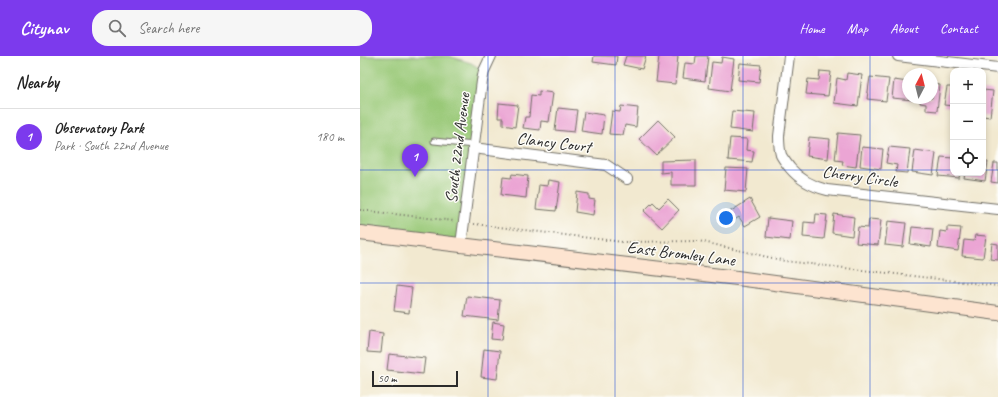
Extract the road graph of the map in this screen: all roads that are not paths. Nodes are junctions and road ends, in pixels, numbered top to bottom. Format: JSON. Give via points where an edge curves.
{"nodes":[{"id":1,"x":491,"y":56,"type":"edge"},
{"id":2,"x":789,"y":56,"type":"edge"},
{"id":3,"x":898,"y":56,"type":"edge"},
{"id":4,"x":998,"y":68,"type":"edge"},
{"id":5,"x":434,"y":141,"type":"dead end"},
{"id":6,"x":474,"y":147,"type":"junction"},
{"id":7,"x":627,"y":179,"type":"dead end"},
{"id":8,"x":998,"y":209,"type":"edge"},
{"id":9,"x":360,"y":233,"type":"edge"},
{"id":10,"x":461,"y":245,"type":"junction"},
{"id":11,"x":998,"y":313,"type":"edge"}],
"edges":[{"from":1,"to":6,"type":"street","name":"South 22nd Avenue","via":[[482,81]]},
{"from":2,"to":8,"type":"street","name":"Cherry Circle","via":[[779,146],[792,178],[826,190]]},
{"from":3,"to":4,"type":"street"},
{"from":5,"to":6,"type":"lane"},
{"from":6,"to":7,"type":"street","name":"Clancy Court","via":[[606,165]]},
{"from":6,"to":10,"type":"street","name":"South 22nd Avenue"},
{"from":9,"to":10,"type":"main road","name":"East Bromley Lane"},
{"from":10,"to":11,"type":"main road","name":"East Bromley Lane"}]}
